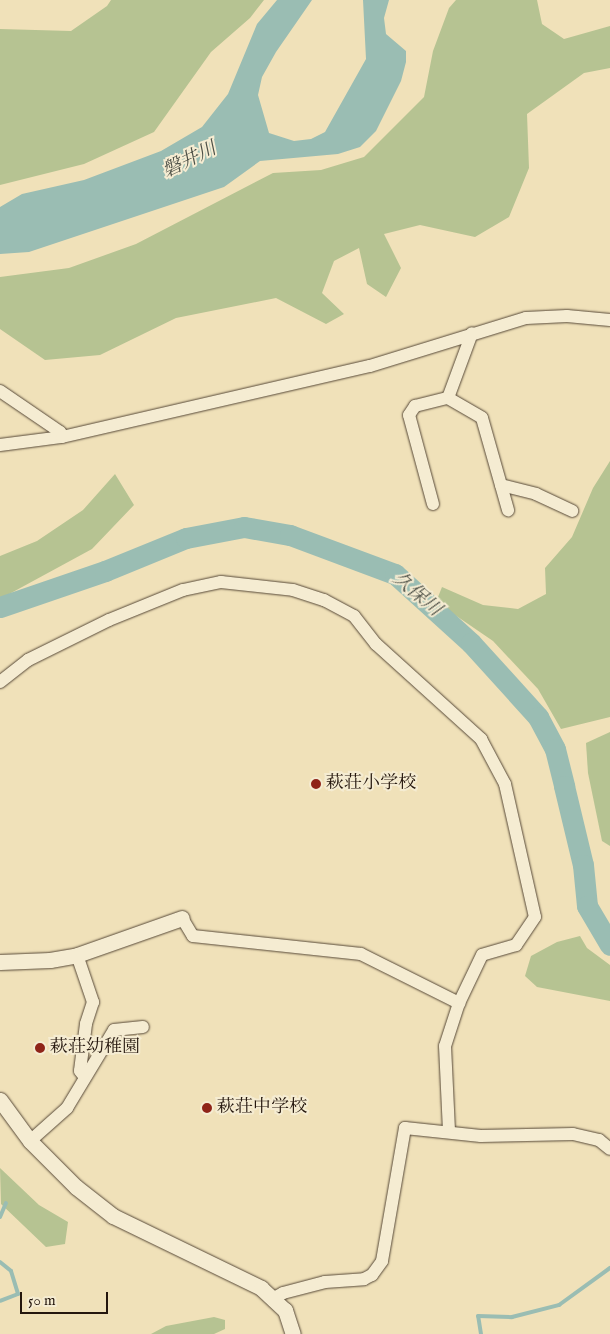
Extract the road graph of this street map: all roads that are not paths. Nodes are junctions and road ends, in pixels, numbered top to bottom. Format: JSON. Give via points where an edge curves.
{"nodes":[{"id":1,"x":610,"y":320,"type":"edge"},
{"id":2,"x":472,"y":333,"type":"junction"},
{"id":3,"x":0,"y":391,"type":"edge"},
{"id":4,"x":448,"y":398,"type":"junction"},
{"id":5,"x":62,"y":437,"type":"junction"},
{"id":6,"x":0,"y":445,"type":"edge"},
{"id":7,"x":500,"y":484,"type":"junction"},
{"id":8,"x":433,"y":504,"type":"dead end"},
{"id":9,"x":508,"y":510,"type":"dead end"},
{"id":10,"x":572,"y":511,"type":"dead end"},
{"id":11,"x":0,"y":682,"type":"edge"},
{"id":12,"x":182,"y":918,"type":"joint"},
{"id":13,"x":77,"y":955,"type":"junction"},
{"id":14,"x":0,"y":962,"type":"edge"},
{"id":15,"x":459,"y":1003,"type":"junction"},
{"id":16,"x":143,"y":1027,"type":"dead end"},
{"id":17,"x":84,"y":1076,"type":"junction"},
{"id":18,"x":0,"y":1100,"type":"edge"},
{"id":19,"x":449,"y":1132,"type":"junction"},
{"id":20,"x":30,"y":1141,"type":"junction"},
{"id":21,"x":610,"y":1149,"type":"edge"},
{"id":22,"x":274,"y":1298,"type":"junction"},
{"id":23,"x":293,"y":1334,"type":"edge"}],
"edges":[{"from":1,"to":2,"type":"street","via":[[567,316],[526,318]]},
{"from":2,"to":4,"type":"street"},
{"from":2,"to":5,"type":"street","via":[[370,366]]},
{"from":3,"to":5,"type":"street","via":[[60,432]]},
{"from":4,"to":7,"type":"street","via":[[482,418]]},
{"from":4,"to":8,"type":"street","via":[[416,406],[409,415]]},
{"from":5,"to":6,"type":"street"},
{"from":7,"to":9,"type":"street"},
{"from":7,"to":10,"type":"street","via":[[536,494]]},
{"from":11,"to":15,"type":"street","via":[[28,660],[109,620],[208,582],[293,590],[324,600],[354,616],[376,644],[481,739],[505,784],[535,917],[516,944],[482,955]]},
{"from":12,"to":13,"type":"street"},
{"from":12,"to":15,"type":"street","via":[[193,936],[362,954]]},
{"from":13,"to":14,"type":"street","via":[[50,960]]},
{"from":13,"to":17,"type":"street","via":[[93,1002],[86,1024],[80,1070]]},
{"from":15,"to":19,"type":"street","via":[[445,1046]]},
{"from":16,"to":17,"type":"street","via":[[114,1030]]},
{"from":17,"to":20,"type":"street","via":[[67,1108]]},
{"from":18,"to":20,"type":"street"},
{"from":19,"to":21,"type":"street","via":[[481,1136],[573,1134],[599,1140]]},
{"from":19,"to":22,"type":"street","via":[[404,1128],[382,1261],[372,1275],[364,1279],[325,1282]]},
{"from":20,"to":22,"type":"street","via":[[76,1187],[113,1216],[261,1288]]},
{"from":22,"to":23,"type":"street","via":[[285,1310]]}]}
